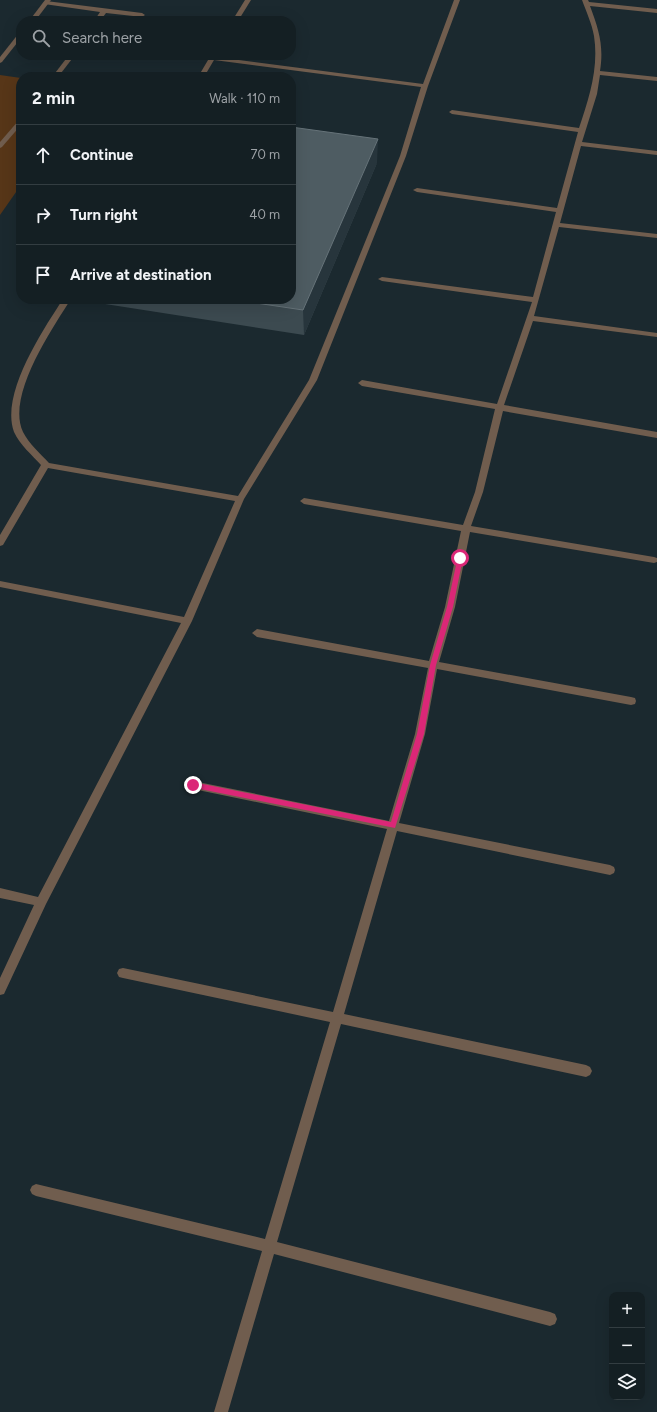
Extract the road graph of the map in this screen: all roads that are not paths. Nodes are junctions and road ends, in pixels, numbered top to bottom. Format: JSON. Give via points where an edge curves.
{"nodes":[{"id":1,"x":248,"y":0,"type":"edge"},
{"id":2,"x":456,"y":0,"type":"edge"},
{"id":3,"x":47,"y":1,"type":"edge"},
{"id":4,"x":586,"y":2,"type":"edge"},
{"id":5,"x":104,"y":11,"type":"junction"},
{"id":6,"x":657,"y":11,"type":"edge"},
{"id":7,"x":142,"y":15,"type":"dead end"},
{"id":8,"x":36,"y":16,"type":"edge"},
{"id":9,"x":100,"y":16,"type":"edge"},
{"id":10,"x":238,"y":16,"type":"edge"},
{"id":11,"x":16,"y":40,"type":"edge"},
{"id":12,"x":68,"y":60,"type":"edge"},
{"id":13,"x":211,"y":60,"type":"edge"},
{"id":14,"x":241,"y":60,"type":"edge"},
{"id":15,"x":0,"y":61,"type":"edge"},
{"id":16,"x":59,"y":72,"type":"edge"},
{"id":17,"x":204,"y":72,"type":"edge"},
{"id":18,"x":597,"y":73,"type":"junction"},
{"id":19,"x":657,"y":79,"type":"edge"},
{"id":20,"x":425,"y":86,"type":"junction"},
{"id":21,"x":452,"y":112,"type":"dead end"},
{"id":22,"x":16,"y":127,"type":"edge"},
{"id":23,"x":582,"y":130,"type":"junction"},
{"id":24,"x":578,"y":144,"type":"junction"},
{"id":25,"x":0,"y":146,"type":"edge"},
{"id":26,"x":657,"y":153,"type":"edge"},
{"id":27,"x":417,"y":190,"type":"dead end"},
{"id":28,"x":561,"y":211,"type":"junction"},
{"id":29,"x":557,"y":225,"type":"junction"},
{"id":30,"x":657,"y":236,"type":"edge"},
{"id":31,"x":382,"y":279,"type":"dead end"},
{"id":32,"x":536,"y":300,"type":"junction"},
{"id":33,"x":64,"y":304,"type":"edge"},
{"id":34,"x":530,"y":318,"type":"junction"},
{"id":35,"x":657,"y":335,"type":"edge"},
{"id":36,"x":362,"y":383,"type":"dead end"},
{"id":37,"x":499,"y":408,"type":"junction"},
{"id":38,"x":657,"y":435,"type":"edge"},
{"id":39,"x":46,"y":465,"type":"junction"},
{"id":40,"x":240,"y":498,"type":"junction"},
{"id":41,"x":304,"y":501,"type":"dead end"},
{"id":42,"x":466,"y":528,"type":"junction"},
{"id":43,"x":0,"y":543,"type":"edge"},
{"id":44,"x":654,"y":560,"type":"dead end"},
{"id":45,"x":0,"y":584,"type":"edge"},
{"id":46,"x":187,"y":621,"type":"junction"},
{"id":47,"x":257,"y":633,"type":"dead end"},
{"id":48,"x":433,"y":665,"type":"junction"},
{"id":49,"x":631,"y":701,"type":"dead end"},
{"id":50,"x":193,"y":785,"type":"dead end"},
{"id":51,"x":393,"y":826,"type":"junction"},
{"id":52,"x":610,"y":870,"type":"dead end"},
{"id":53,"x":0,"y":893,"type":"edge"},
{"id":54,"x":41,"y":902,"type":"junction"},
{"id":55,"x":122,"y":973,"type":"dead end"},
{"id":56,"x":0,"y":990,"type":"edge"},
{"id":57,"x":337,"y":1018,"type":"junction"},
{"id":58,"x":586,"y":1071,"type":"dead end"},
{"id":59,"x":36,"y":1190,"type":"dead end"},
{"id":60,"x":270,"y":1247,"type":"junction"},
{"id":61,"x":550,"y":1319,"type":"dead end"},
{"id":62,"x":221,"y":1412,"type":"edge"}],
"edges":[{"from":1,"to":10,"type":"street"},
{"from":2,"to":20,"type":"street"},
{"from":3,"to":5,"type":"street"},
{"from":3,"to":8,"type":"street"},
{"from":4,"to":6,"type":"street"},
{"from":4,"to":18,"type":"street","via":[[597,34]]},
{"from":5,"to":7,"type":"street"},
{"from":5,"to":9,"type":"street"},
{"from":11,"to":15,"type":"street"},
{"from":12,"to":16,"type":"street"},
{"from":13,"to":17,"type":"street"},
{"from":14,"to":20,"type":"street"},
{"from":18,"to":19,"type":"street"},
{"from":18,"to":23,"type":"street","via":[[594,94]]},
{"from":20,"to":40,"type":"street","via":[[403,156],[313,380]]},
{"from":21,"to":23,"type":"street"},
{"from":22,"to":25,"type":"street"},
{"from":23,"to":24,"type":"street"},
{"from":24,"to":26,"type":"street"},
{"from":24,"to":28,"type":"street"},
{"from":27,"to":28,"type":"street"},
{"from":28,"to":29,"type":"street"},
{"from":29,"to":30,"type":"street"},
{"from":29,"to":32,"type":"street"},
{"from":31,"to":32,"type":"street"},
{"from":32,"to":34,"type":"street"},
{"from":33,"to":39,"type":"street","via":[[24,374],[14,404],[18,431]]},
{"from":34,"to":35,"type":"street"},
{"from":34,"to":37,"type":"street"},
{"from":36,"to":37,"type":"street"},
{"from":37,"to":38,"type":"street"},
{"from":37,"to":42,"type":"street","via":[[479,492]]},
{"from":39,"to":40,"type":"street"},
{"from":39,"to":43,"type":"street"},
{"from":40,"to":46,"type":"street"},
{"from":41,"to":42,"type":"street"},
{"from":42,"to":44,"type":"street"},
{"from":42,"to":48,"type":"street","via":[[450,607]]},
{"from":45,"to":46,"type":"street"},
{"from":46,"to":54,"type":"street"},
{"from":47,"to":48,"type":"street"},
{"from":48,"to":49,"type":"street"},
{"from":48,"to":51,"type":"street","via":[[420,734]]},
{"from":50,"to":51,"type":"street"},
{"from":51,"to":52,"type":"street"},
{"from":51,"to":57,"type":"street"},
{"from":53,"to":54,"type":"street"},
{"from":54,"to":56,"type":"street"},
{"from":55,"to":57,"type":"street"},
{"from":57,"to":58,"type":"street"},
{"from":57,"to":60,"type":"street"},
{"from":59,"to":60,"type":"street"},
{"from":60,"to":61,"type":"street"},
{"from":60,"to":62,"type":"street"}]}
